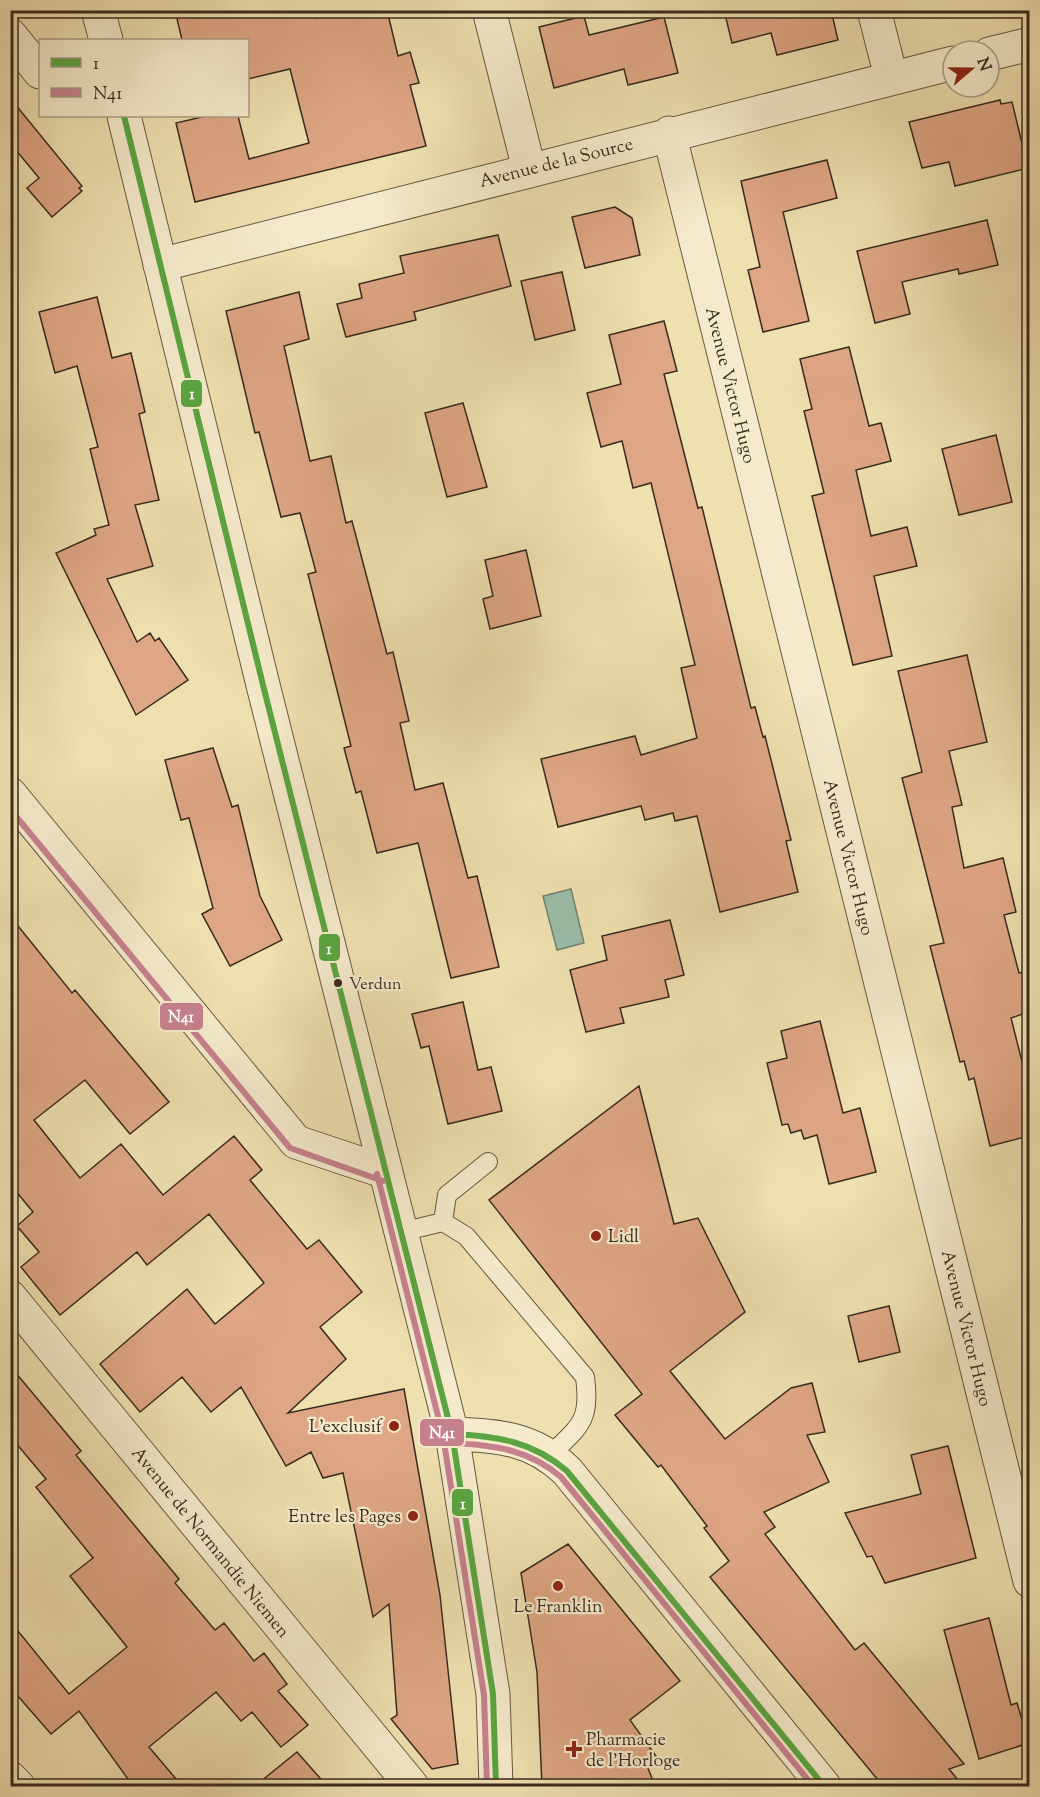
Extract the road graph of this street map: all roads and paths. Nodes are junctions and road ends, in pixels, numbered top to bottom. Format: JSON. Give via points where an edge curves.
{"nodes":[{"id":1,"x":98,"y":10,"type":"edge"},
{"id":2,"x":489,"y":10,"type":"edge"},
{"id":3,"x":874,"y":10,"type":"edge"},
{"id":4,"x":10,"y":35,"type":"edge"},
{"id":5,"x":106,"y":39,"type":"edge"},
{"id":6,"x":1029,"y":44,"type":"edge"},
{"id":7,"x":1001,"y":51,"type":"edge"},
{"id":8,"x":941,"y":66,"type":"edge"},
{"id":9,"x":39,"y":71,"type":"edge"},
{"id":10,"x":891,"y":77,"type":"junction"},
{"id":11,"x":124,"y":117,"type":"edge"},
{"id":12,"x":669,"y":133,"type":"junction"},
{"id":13,"x":528,"y":169,"type":"junction"},
{"id":14,"x":160,"y":265,"type":"junction"},
{"id":15,"x":10,"y":794,"type":"edge"},
{"id":16,"x":488,"y":1162,"type":"dead end"},
{"id":17,"x":386,"y":1172,"type":"junction"},
{"id":18,"x":443,"y":1222,"type":"junction"},
{"id":19,"x":401,"y":1232,"type":"junction"},
{"id":20,"x":10,"y":1297,"type":"edge"},
{"id":21,"x":452,"y":1434,"type":"junction"},
{"id":22,"x":550,"y":1455,"type":"junction"},
{"id":23,"x":1029,"y":1581,"type":"edge"},
{"id":24,"x":10,"y":1778,"type":"edge"},
{"id":25,"x":18,"y":1786,"type":"edge"},
{"id":26,"x":412,"y":1786,"type":"edge"},
{"id":27,"x":496,"y":1786,"type":"edge"},
{"id":28,"x":824,"y":1786,"type":"edge"}],
"edges":[{"from":1,"to":5,"type":"street"},
{"from":2,"to":13,"type":"street"},
{"from":3,"to":10,"type":"street"},
{"from":4,"to":9,"type":"street"},
{"from":6,"to":7,"type":"street"},
{"from":8,"to":10,"type":"street","name":"Avenue de la Source"},
{"from":10,"to":12,"type":"street","name":"Avenue de la Source"},
{"from":11,"to":14,"type":"street"},
{"from":12,"to":13,"type":"street","name":"Avenue de la Source"},
{"from":12,"to":23,"type":"street","name":"Avenue Victor Hugo"},
{"from":13,"to":14,"type":"street","name":"Avenue de la Source"},
{"from":14,"to":17,"type":"street"},
{"from":15,"to":17,"type":"street","via":[[296,1142]]},
{"from":16,"to":18,"type":"lane","via":[[447,1195]]},
{"from":17,"to":19,"type":"street"},
{"from":18,"to":19,"type":"lane"},
{"from":18,"to":22,"type":"lane","via":[[466,1236],[585,1377],[588,1401],[581,1425]]},
{"from":19,"to":21,"type":"street"},
{"from":20,"to":26,"type":"street","name":"Avenue de Normandie Niemen"},
{"from":21,"to":22,"type":"street","via":[[503,1436]]},
{"from":21,"to":27,"type":"street","via":[[493,1694]]},
{"from":22,"to":28,"type":"street"},
{"from":24,"to":25,"type":"street"}]}
